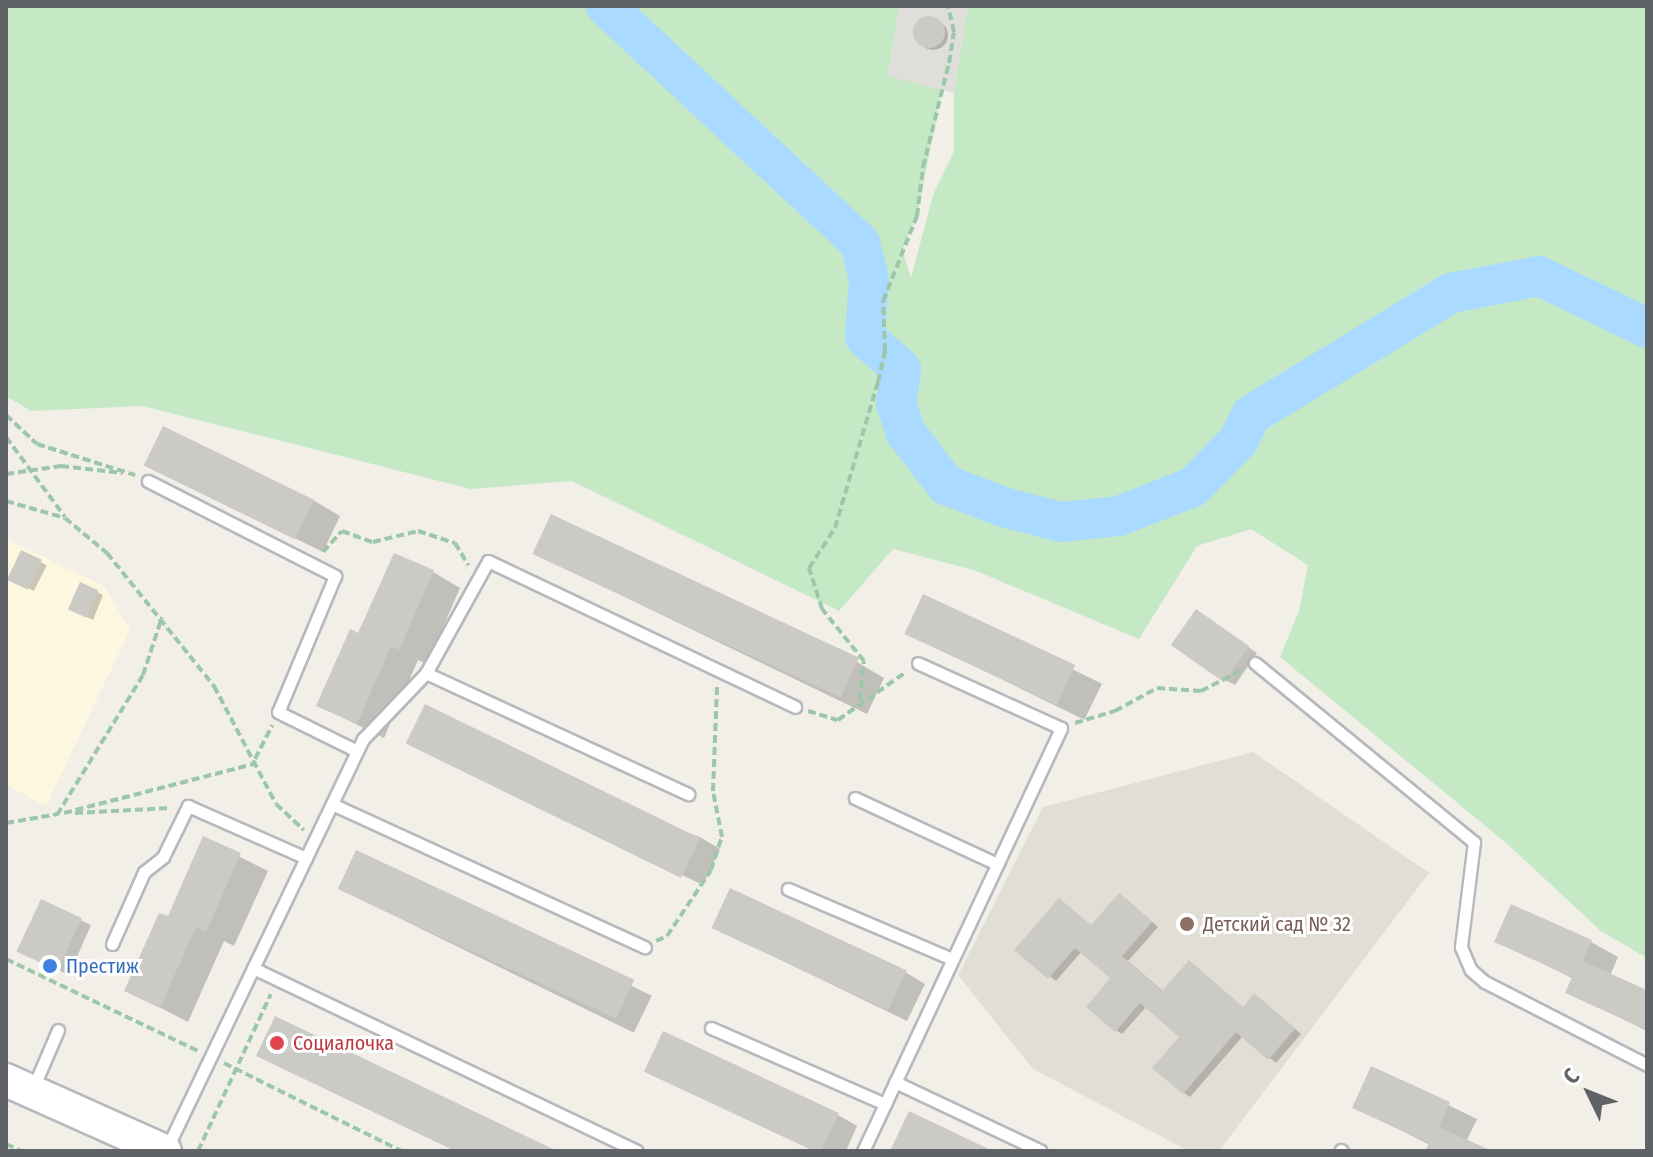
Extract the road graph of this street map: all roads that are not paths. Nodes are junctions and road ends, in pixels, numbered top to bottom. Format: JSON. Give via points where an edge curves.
{"nodes":[{"id":1,"x":148,"y":481,"type":"road end"},
{"id":2,"x":918,"y":663,"type":"road end"},
{"id":3,"x":1255,"y":663,"type":"road end"},
{"id":4,"x":426,"y":673,"type":"junction"},
{"id":5,"x":795,"y":707,"type":"road end"},
{"id":6,"x":357,"y":751,"type":"junction"},
{"id":7,"x":688,"y":794,"type":"dead end"},
{"id":8,"x":855,"y":798,"type":"dead end"},
{"id":9,"x":332,"y":804,"type":"junction"},
{"id":10,"x":306,"y":858,"type":"junction"},
{"id":11,"x":997,"y":864,"type":"junction"},
{"id":12,"x":788,"y":889,"type":"dead end"},
{"id":13,"x":112,"y":944,"type":"dead end"},
{"id":14,"x":645,"y":947,"type":"road end"},
{"id":15,"x":952,"y":959,"type":"junction"},
{"id":16,"x":253,"y":968,"type":"junction"},
{"id":17,"x":711,"y":1028,"type":"dead end"},
{"id":18,"x":58,"y":1030,"type":"dead end"},
{"id":19,"x":1647,"y":1065,"type":"edge"},
{"id":20,"x":895,"y":1082,"type":"junction"},
{"id":21,"x":19,"y":1086,"type":"edge"},
{"id":22,"x":885,"y":1104,"type":"junction"},
{"id":23,"x":166,"y":1151,"type":"edge"},
{"id":24,"x":637,"y":1151,"type":"edge"},
{"id":25,"x":863,"y":1151,"type":"edge"},
{"id":26,"x":1041,"y":1151,"type":"edge"}],
"edges":[{"from":1,"to":6,"type":"lane","via":[[335,576],[278,712]]},
{"from":2,"to":11,"type":"lane","via":[[1061,728]]},
{"from":3,"to":19,"type":"lane","via":[[1474,842],[1461,947],[1471,970]]},
{"from":4,"to":5,"type":"lane","via":[[488,561]]},
{"from":4,"to":6,"type":"lane"},
{"from":4,"to":7,"type":"lane"},
{"from":6,"to":9,"type":"lane"},
{"from":8,"to":11,"type":"lane"},
{"from":9,"to":10,"type":"lane"},
{"from":9,"to":14,"type":"lane"},
{"from":10,"to":13,"type":"lane","via":[[188,806],[163,857],[144,872]]},
{"from":10,"to":16,"type":"lane"},
{"from":11,"to":15,"type":"lane"},
{"from":12,"to":15,"type":"lane"},
{"from":15,"to":20,"type":"lane"},
{"from":16,"to":23,"type":"lane"},
{"from":16,"to":24,"type":"lane"},
{"from":17,"to":22,"type":"lane"},
{"from":18,"to":21,"type":"lane"},
{"from":20,"to":22,"type":"lane"},
{"from":20,"to":26,"type":"lane"},
{"from":21,"to":23,"type":"main road"},
{"from":22,"to":25,"type":"lane"}]}
